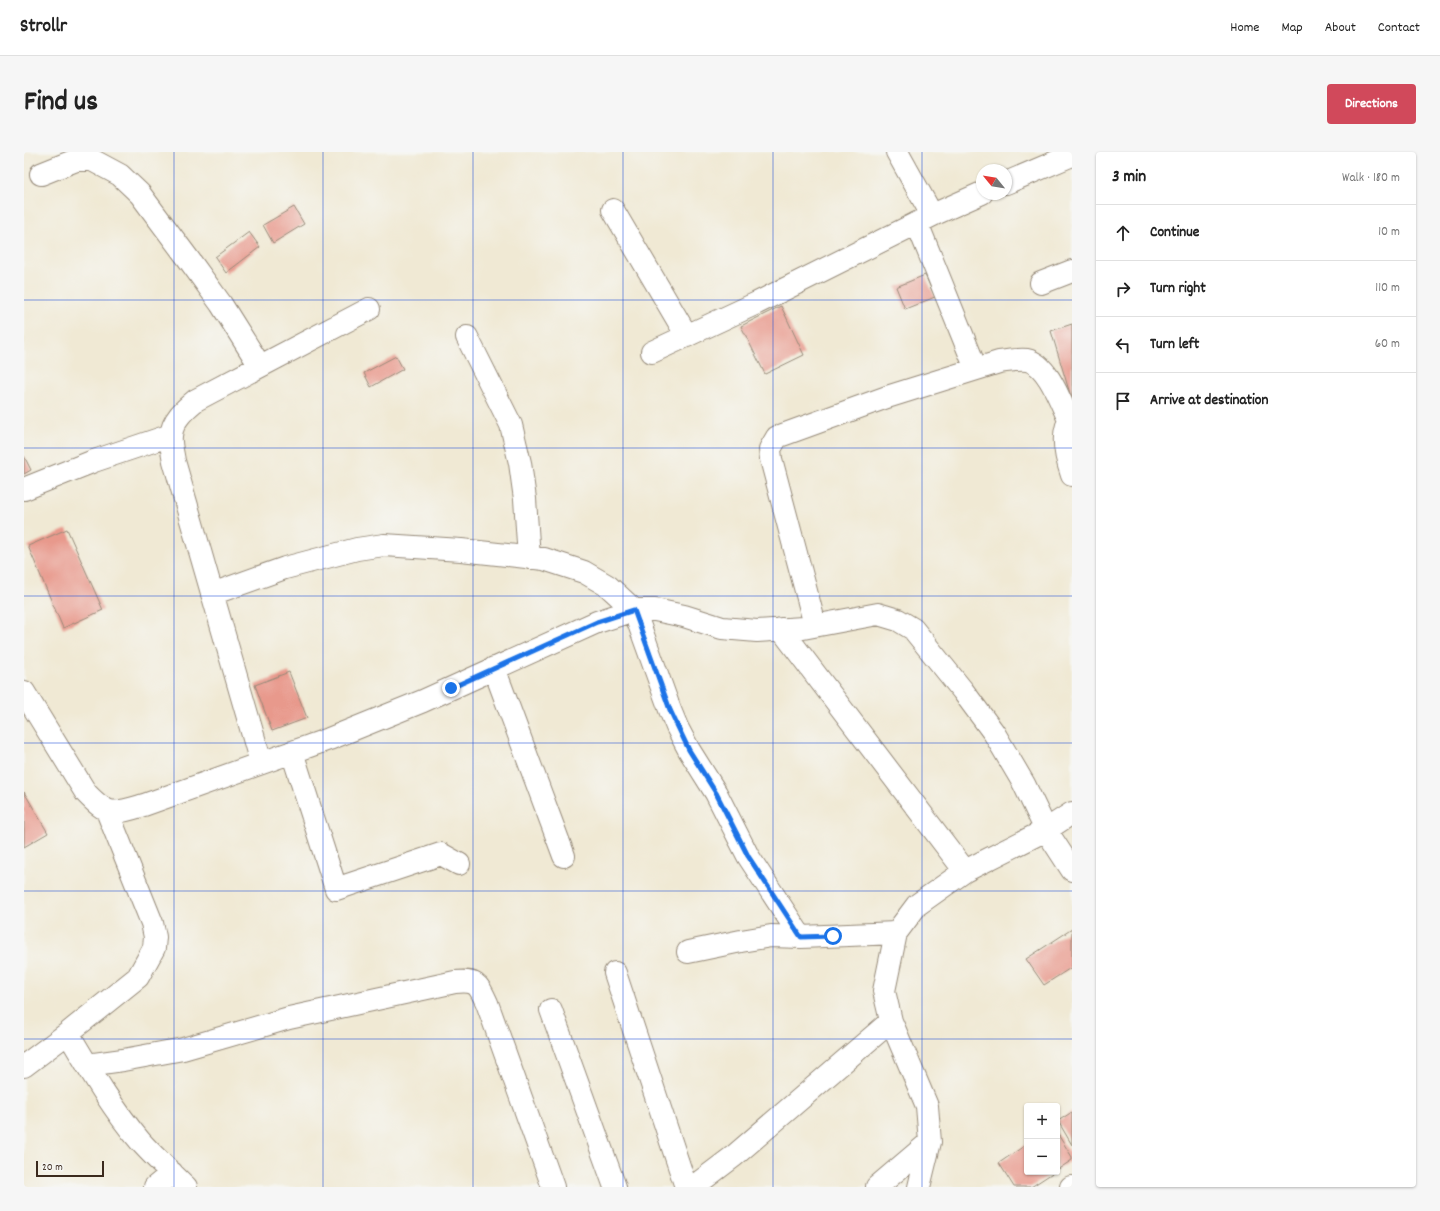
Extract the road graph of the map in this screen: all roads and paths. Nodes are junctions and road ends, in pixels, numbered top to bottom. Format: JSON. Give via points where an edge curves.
{"nodes":[{"id":1,"x":897,"y":152,"type":"edge"},
{"id":2,"x":1072,"y":155,"type":"edge"},
{"id":3,"x":41,"y":174,"type":"dead end"},
{"id":4,"x":1012,"y":180,"type":"edge"},
{"id":5,"x":976,"y":196,"type":"edge"},
{"id":6,"x":613,"y":210,"type":"dead end"},
{"id":7,"x":924,"y":219,"type":"junction"},
{"id":8,"x":1072,"y":271,"type":"edge"},
{"id":9,"x":1041,"y":283,"type":"dead end"},
{"id":10,"x":369,"y":309,"type":"dead end"},
{"id":11,"x":687,"y":336,"type":"junction"},
{"id":12,"x":467,"y":337,"type":"dead end"},
{"id":13,"x":652,"y":352,"type":"dead end"},
{"id":14,"x":260,"y":366,"type":"junction"},
{"id":15,"x":976,"y":369,"type":"junction"},
{"id":16,"x":1071,"y":418,"type":"edge"},
{"id":17,"x":170,"y":436,"type":"junction"},
{"id":18,"x":1072,"y":474,"type":"edge"},
{"id":19,"x":24,"y":489,"type":"edge"},
{"id":20,"x":529,"y":558,"type":"junction"},
{"id":21,"x":212,"y":594,"type":"junction"},
{"id":22,"x":634,"y":610,"type":"junction"},
{"id":23,"x":815,"y":626,"type":"junction"},
{"id":24,"x":781,"y":630,"type":"junction"},
{"id":25,"x":494,"y":668,"type":"junction"},
{"id":26,"x":24,"y":692,"type":"edge"},
{"id":27,"x":292,"y":752,"type":"junction"},
{"id":28,"x":261,"y":763,"type":"junction"},
{"id":29,"x":107,"y":811,"type":"junction"},
{"id":30,"x":1072,"y":813,"type":"edge"},
{"id":31,"x":1046,"y":830,"type":"junction"},
{"id":32,"x":564,"y":856,"type":"dead end"},
{"id":33,"x":459,"y":864,"type":"dead end"},
{"id":34,"x":1072,"y":870,"type":"edge"},
{"id":35,"x":965,"y":871,"type":"junction"},
{"id":36,"x":896,"y":933,"type":"junction"},
{"id":37,"x":801,"y":937,"type":"junction"},
{"id":38,"x":688,"y":952,"type":"dead end"},
{"id":39,"x":615,"y":973,"type":"dead end"},
{"id":40,"x":550,"y":1010,"type":"dead end"},
{"id":41,"x":890,"y":1021,"type":"junction"},
{"id":42,"x":68,"y":1033,"type":"junction"},
{"id":43,"x":87,"y":1064,"type":"junction"},
{"id":44,"x":24,"y":1066,"type":"edge"},
{"id":45,"x":930,"y":1142,"type":"junction"},
{"id":46,"x":179,"y":1180,"type":"edge"},
{"id":47,"x":155,"y":1187,"type":"edge"},
{"id":48,"x":553,"y":1187,"type":"edge"},
{"id":49,"x":614,"y":1187,"type":"edge"},
{"id":50,"x":686,"y":1187,"type":"edge"},
{"id":51,"x":693,"y":1187,"type":"edge"},
{"id":52,"x":877,"y":1187,"type":"edge"},
{"id":53,"x":919,"y":1187,"type":"edge"}],
"edges":[{"from":1,"to":7,"type":"street"},
{"from":2,"to":4,"type":"street"},
{"from":3,"to":14,"type":"street","via":[[76,160],[92,160],[120,175],[140,194],[187,257],[221,304]]},
{"from":5,"to":7,"type":"street"},
{"from":6,"to":11,"type":"street"},
{"from":7,"to":11,"type":"street"},
{"from":7,"to":15,"type":"street"},
{"from":8,"to":9,"type":"street"},
{"from":10,"to":14,"type":"street"},
{"from":11,"to":13,"type":"street"},
{"from":12,"to":20,"type":"street","via":[[511,425],[525,499]]},
{"from":14,"to":17,"type":"street","via":[[196,400],[183,410],[175,421]]},
{"from":15,"to":16,"type":"street","via":[[1015,360],[1028,360],[1038,364]]},
{"from":15,"to":23,"type":"street","via":[[887,397],[776,437],[772,443],[771,459]]},
{"from":16,"to":18,"type":"street","via":[[1065,434],[1065,450]]},
{"from":17,"to":19,"type":"street","via":[[94,461]]},
{"from":17,"to":21,"type":"street","via":[[174,462]]},
{"from":20,"to":21,"type":"street","via":[[384,545],[285,568]]},
{"from":20,"to":22,"type":"street","via":[[544,559],[584,572],[608,586]]},
{"from":21,"to":28,"type":"street"},
{"from":22,"to":24,"type":"street","via":[[655,610],[722,628],[757,632]]},
{"from":22,"to":25,"type":"street","via":[[597,622]]},
{"from":22,"to":37,"type":"street","via":[[680,733],[716,793],[748,856]]},
{"from":23,"to":24,"type":"street"},
{"from":23,"to":31,"type":"street","via":[[878,614],[898,620],[913,629],[994,733],[1024,784]]},
{"from":24,"to":35,"type":"street"},
{"from":25,"to":27,"type":"street","via":[[423,701]]},
{"from":25,"to":32,"type":"street"},
{"from":26,"to":29,"type":"street","via":[[86,793]]},
{"from":27,"to":28,"type":"street"},
{"from":27,"to":33,"type":"street","via":[[336,889],[441,854]]},
{"from":28,"to":29,"type":"street","via":[[144,805],[120,812]]},
{"from":29,"to":42,"type":"street","via":[[152,923],[154,948],[138,977]]},
{"from":30,"to":31,"type":"street"},
{"from":31,"to":34,"type":"street"},
{"from":31,"to":35,"type":"street"},
{"from":35,"to":36,"type":"street","via":[[917,905]]},
{"from":36,"to":37,"type":"street"},
{"from":36,"to":41,"type":"street","via":[[884,991]]},
{"from":37,"to":38,"type":"street","via":[[771,936]]},
{"from":39,"to":50,"type":"street"},
{"from":40,"to":49,"type":"street"},
{"from":41,"to":45,"type":"street","via":[[927,1106]]},
{"from":41,"to":51,"type":"street","via":[[734,1156]]},
{"from":42,"to":43,"type":"street"},
{"from":42,"to":44,"type":"street"},
{"from":43,"to":46,"type":"street","via":[[141,1142]]},
{"from":43,"to":48,"type":"street","via":[[183,1049],[289,1018],[468,981],[480,988],[487,1003]]},
{"from":45,"to":52,"type":"street"},
{"from":45,"to":53,"type":"street"},
{"from":46,"to":47,"type":"street"}]}
